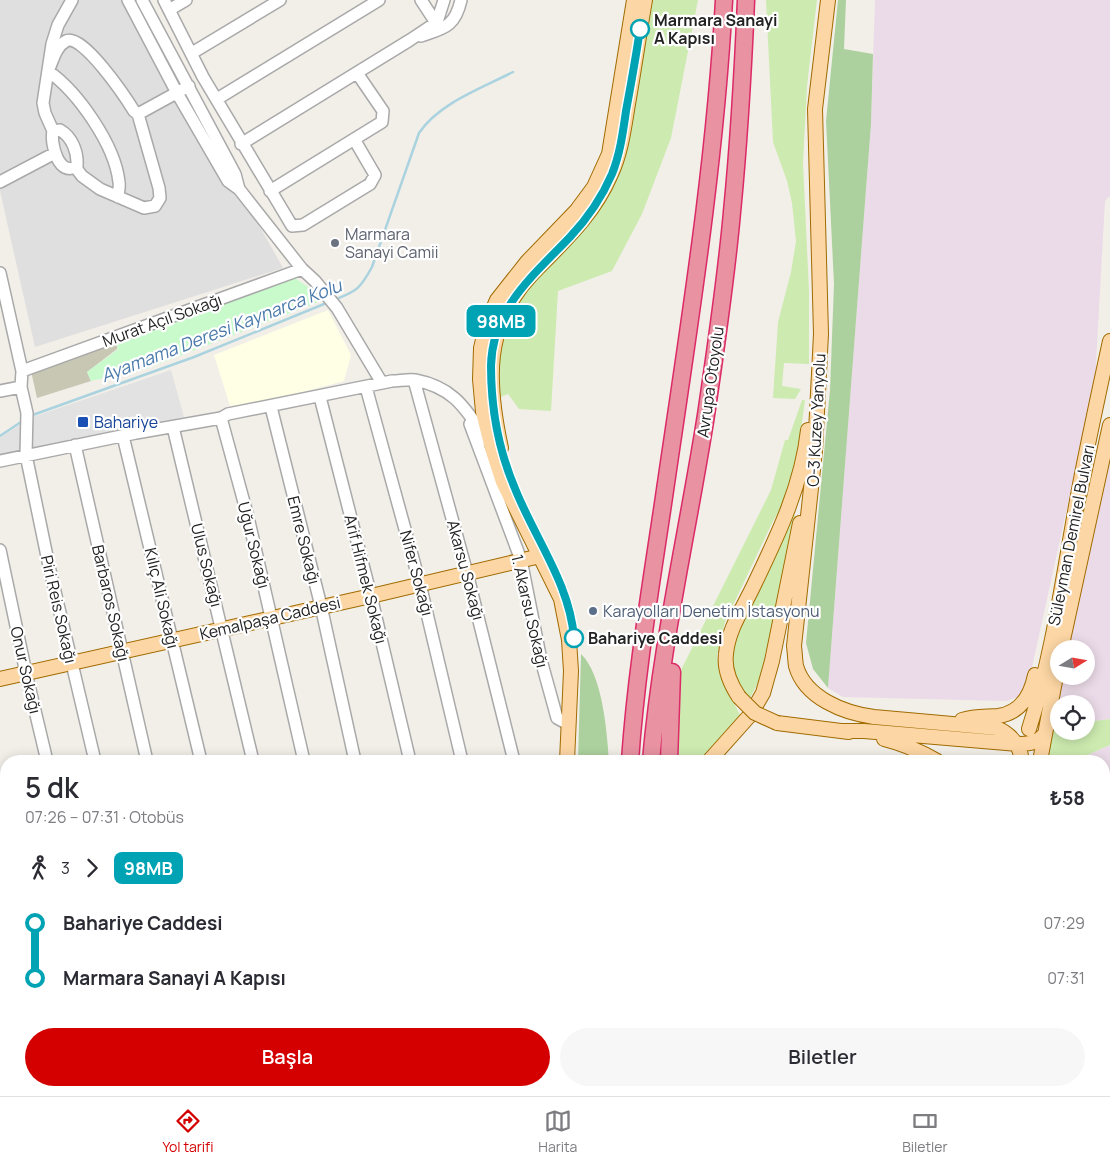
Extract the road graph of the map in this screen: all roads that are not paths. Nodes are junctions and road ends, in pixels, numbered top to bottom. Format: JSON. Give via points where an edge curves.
{"nodes":[{"id":1,"x":72,"y":0,"type":"edge"},
{"id":2,"x":128,"y":0,"type":"edge"},
{"id":3,"x":142,"y":0,"type":"edge"},
{"id":4,"x":186,"y":0,"type":"edge"},
{"id":5,"x":280,"y":0,"type":"edge"},
{"id":6,"x":379,"y":0,"type":"edge"},
{"id":7,"x":421,"y":0,"type":"edge"},
{"id":8,"x":461,"y":0,"type":"edge"},
{"id":9,"x":634,"y":0,"type":"edge"},
{"id":10,"x":645,"y":0,"type":"edge"},
{"id":11,"x":724,"y":0,"type":"edge"},
{"id":12,"x":746,"y":0,"type":"edge"},
{"id":13,"x":820,"y":0,"type":"edge"},
{"id":14,"x":828,"y":0,"type":"edge"},
{"id":15,"x":441,"y":2,"type":"edge"},
{"id":16,"x":167,"y":5,"type":"edge"},
{"id":17,"x":452,"y":23,"type":"junction"},
{"id":18,"x":438,"y":26,"type":"junction"},
{"id":19,"x":192,"y":53,"type":"junction"},
{"id":20,"x":48,"y":71,"type":"junction"},
{"id":21,"x":357,"y":73,"type":"junction"},
{"id":22,"x":189,"y":86,"type":"junction"},
{"id":23,"x":178,"y":93,"type":"junction"},
{"id":24,"x":217,"y":99,"type":"junction"},
{"id":25,"x":138,"y":114,"type":"junction"},
{"id":26,"x":53,"y":131,"type":"junction"},
{"id":27,"x":354,"y":139,"type":"junction"},
{"id":28,"x":241,"y":144,"type":"junction"},
{"id":29,"x":55,"y":154,"type":"junction"},
{"id":30,"x":76,"y":168,"type":"junction"},
{"id":31,"x":0,"y":182,"type":"edge"},
{"id":32,"x":239,"y":189,"type":"junction"},
{"id":33,"x":270,"y":191,"type":"junction"},
{"id":34,"x":118,"y":197,"type":"junction"},
{"id":35,"x":302,"y":269,"type":"junction"},
{"id":36,"x":0,"y":273,"type":"edge"},
{"id":37,"x":1110,"y":340,"type":"edge"},
{"id":38,"x":22,"y":371,"type":"junction"},
{"id":39,"x":414,"y":380,"type":"junction"},
{"id":40,"x":382,"y":383,"type":"junction"},
{"id":41,"x":21,"y":386,"type":"junction"},
{"id":42,"x":366,"y":387,"type":"junction"},
{"id":43,"x":0,"y":391,"type":"edge"},
{"id":44,"x":320,"y":397,"type":"junction"},
{"id":45,"x":271,"y":407,"type":"junction"},
{"id":46,"x":464,"y":408,"type":"junction"},
{"id":47,"x":221,"y":418,"type":"junction"},
{"id":48,"x":1110,"y":425,"type":"edge"},
{"id":49,"x":173,"y":427,"type":"junction"},
{"id":50,"x":123,"y":436,"type":"junction"},
{"id":51,"x":75,"y":445,"type":"junction"},
{"id":52,"x":492,"y":448,"type":"junction"},
{"id":53,"x":815,"y":451,"type":"junction"},
{"id":54,"x":26,"y":455,"type":"junction"},
{"id":55,"x":0,"y":461,"type":"edge"},
{"id":56,"x":1081,"y":480,"type":"junction"},
{"id":57,"x":0,"y":550,"type":"edge"},
{"id":58,"x":683,"y":551,"type":"junction"},
{"id":59,"x":540,"y":556,"type":"junction"},
{"id":60,"x":520,"y":560,"type":"junction"},
{"id":61,"x":467,"y":573,"type":"junction"},
{"id":62,"x":420,"y":584,"type":"junction"},
{"id":63,"x":370,"y":596,"type":"junction"},
{"id":64,"x":321,"y":606,"type":"junction"},
{"id":65,"x":272,"y":618,"type":"junction"},
{"id":66,"x":223,"y":629,"type":"junction"},
{"id":67,"x":1063,"y":640,"type":"edge"},
{"id":68,"x":173,"y":641,"type":"junction"},
{"id":69,"x":121,"y":651,"type":"junction"},
{"id":70,"x":71,"y":663,"type":"junction"},
{"id":71,"x":26,"y":673,"type":"junction"},
{"id":72,"x":0,"y":679,"type":"edge"},
{"id":73,"x":1054,"y":685,"type":"edge"},
{"id":74,"x":568,"y":724,"type":"junction"},
{"id":75,"x":950,"y":724,"type":"junction"},
{"id":76,"x":1029,"y":729,"type":"dead end"},
{"id":77,"x":841,"y":731,"type":"junction"},
{"id":78,"x":1044,"y":735,"type":"junction"},
{"id":79,"x":1018,"y":744,"type":"junction"},
{"id":80,"x":46,"y":755,"type":"edge"},
{"id":81,"x":94,"y":755,"type":"edge"},
{"id":82,"x":146,"y":755,"type":"edge"},
{"id":83,"x":200,"y":755,"type":"edge"},
{"id":84,"x":253,"y":755,"type":"edge"},
{"id":85,"x":303,"y":755,"type":"edge"},
{"id":86,"x":354,"y":755,"type":"edge"},
{"id":87,"x":409,"y":755,"type":"edge"},
{"id":88,"x":461,"y":755,"type":"edge"},
{"id":89,"x":512,"y":755,"type":"edge"},
{"id":90,"x":567,"y":755,"type":"edge"},
{"id":91,"x":574,"y":755,"type":"edge"},
{"id":92,"x":631,"y":755,"type":"edge"},
{"id":93,"x":652,"y":755,"type":"edge"},
{"id":94,"x":669,"y":755,"type":"edge"},
{"id":95,"x":714,"y":755,"type":"edge"},
{"id":96,"x":927,"y":755,"type":"edge"},
{"id":97,"x":1021,"y":755,"type":"edge"},
{"id":98,"x":1041,"y":755,"type":"edge"}],
"edges":[{"from":1,"to":20,"type":"street","via":[[58,24]]},
{"from":2,"to":23,"type":"street"},
{"from":3,"to":22,"type":"street"},
{"from":4,"to":16,"type":"street"},
{"from":5,"to":19,"type":"street"},
{"from":6,"to":24,"type":"street"},
{"from":7,"to":18,"type":"street"},
{"from":8,"to":17,"type":"street"},
{"from":9,"to":52,"type":"main road","via":[[609,154],[594,187],[515,277],[497,300],[487,322],[481,348],[480,378],[483,412]]},
{"from":10,"to":91,"type":"main road","via":[[621,145],[612,174],[592,209],[571,236],[516,294],[496,335],[491,364],[494,412],[504,457],[516,492],[565,594],[573,626]]},
{"from":11,"to":92,"type":"highway","name":"Avrupa Otoyolu","via":[[718,98],[706,202],[645,622]]},
{"from":12,"to":58,"type":"highway","name":"Avrupa Otoyolu","via":[[727,260]]},
{"from":13,"to":77,"type":"main road","name":"O-3 Kuzey Yanyolu","bridge":true,"via":[[808,110],[813,336],[806,445],[796,489],[782,526],[733,628],[725,655],[730,681],[739,697],[755,713],[778,723]]},
{"from":14,"to":53,"type":"main road","name":"O-3 Kuzey Yanyolu","via":[[815,110],[821,334]]},
{"from":15,"to":17,"type":"street"},
{"from":15,"to":18,"type":"street"},
{"from":16,"to":19,"type":"street"},
{"from":17,"to":18,"type":"street"},
{"from":18,"to":21,"type":"street"},
{"from":19,"to":24,"type":"street"},
{"from":20,"to":25,"type":"street","via":[[58,48],[66,41],[74,40],[102,66]]},
{"from":20,"to":26,"type":"street","via":[[44,103]]},
{"from":20,"to":34,"type":"street","via":[[77,98],[95,123],[115,167]]},
{"from":21,"to":27,"type":"street","via":[[383,111],[382,122]]},
{"from":21,"to":28,"type":"street"},
{"from":22,"to":23,"type":"street"},
{"from":22,"to":32,"type":"street","via":[[235,174]]},
{"from":23,"to":25,"type":"street"},
{"from":23,"to":32,"type":"street","via":[[228,181]]},
{"from":24,"to":28,"type":"street"},
{"from":25,"to":34,"type":"street","via":[[159,188],[159,201],[155,206],[144,208]]},
{"from":26,"to":29,"type":"street"},
{"from":26,"to":30,"type":"street","via":[[62,131],[71,141],[78,160]]},
{"from":27,"to":33,"type":"street"},
{"from":27,"to":33,"type":"street","via":[[375,175],[370,184],[303,225],[292,226]]},
{"from":28,"to":33,"type":"street"},
{"from":29,"to":30,"type":"street","via":[[62,164]]},
{"from":29,"to":31,"type":"street"},
{"from":30,"to":34,"type":"street","via":[[94,186]]},
{"from":32,"to":35,"type":"street"},
{"from":35,"to":38,"type":"street","name":"Murat Açıl Sokağı"},
{"from":35,"to":40,"type":"street","via":[[337,308]]},
{"from":36,"to":38,"type":"street","name":"Piri Reis Sokağı"},
{"from":37,"to":56,"type":"main road","name":"Süleyman Demirel Bulvarı"},
{"from":38,"to":41,"type":"street","name":"Piri Reis Sokağı"},
{"from":39,"to":40,"type":"street"},
{"from":39,"to":46,"type":"street","via":[[446,390]]},
{"from":39,"to":61,"type":"street","name":"Akarsu Sokağı"},
{"from":40,"to":42,"type":"street"},
{"from":41,"to":43,"type":"street"},
{"from":41,"to":54,"type":"street","name":"Piri Reis Sokağı","via":[[27,418]]},
{"from":42,"to":44,"type":"street"},
{"from":42,"to":62,"type":"street","name":"Nifer Sokağı"},
{"from":44,"to":45,"type":"street"},
{"from":44,"to":63,"type":"street","name":"Arif Hifmek Sokağı"},
{"from":45,"to":47,"type":"street"},
{"from":45,"to":64,"type":"street","name":"Emre Sokağı"},
{"from":46,"to":52,"type":"street"},
{"from":46,"to":60,"type":"street","name":"1. Akarsu Sokağı"},
{"from":47,"to":49,"type":"street"},
{"from":47,"to":65,"type":"street","name":"Uğur Sokağı"},
{"from":48,"to":67,"type":"main road","name":"Süleyman Demirel Bulvarı"},
{"from":49,"to":50,"type":"street"},
{"from":49,"to":66,"type":"street","name":"Ulus Sokağı"},
{"from":50,"to":51,"type":"street"},
{"from":50,"to":68,"type":"street","name":"Kılıç Ali Sokağı"},
{"from":51,"to":54,"type":"street"},
{"from":51,"to":69,"type":"street","name":"Barbaros Sokağı"},
{"from":52,"to":59,"type":"main road","via":[[503,482]]},
{"from":53,"to":75,"type":"main road","name":"O-3 Kuzey Yanyolu","via":[[794,646],[797,667],[814,693],[854,714]]},
{"from":53,"to":95,"type":"main road","via":[[768,680],[751,714]]},
{"from":54,"to":55,"type":"street"},
{"from":54,"to":70,"type":"street","name":"Piri Reis Sokağı"},
{"from":56,"to":75,"type":"main road","via":[[1057,563],[1030,691],[1019,707],[1011,712],[966,718]]},
{"from":56,"to":76,"type":"main road","name":"Süleyman Demirel Bulvarı","via":[[1045,669]]},
{"from":57,"to":71,"type":"street","name":"Onur Sokağı"},
{"from":58,"to":93,"type":"highway","name":"Avrupa Otoyolu"},
{"from":58,"to":94,"type":"highway"},
{"from":59,"to":60,"type":"main road","name":"Kemalpaşa Caddesi"},
{"from":59,"to":74,"type":"main road","via":[[560,599],[569,640]]},
{"from":60,"to":61,"type":"main road","name":"Kemalpaşa Caddesi"},
{"from":60,"to":74,"type":"street","name":"1. Akarsu Sokağı","via":[[551,701],[557,718]]},
{"from":61,"to":62,"type":"main road","name":"Kemalpaşa Caddesi"},
{"from":61,"to":89,"type":"street","name":"Akarsu Sokağı"},
{"from":62,"to":63,"type":"main road","name":"Kemalpaşa Caddesi"},
{"from":62,"to":88,"type":"street","name":"Nifer Sokağı"},
{"from":63,"to":64,"type":"main road","name":"Kemalpaşa Caddesi"},
{"from":63,"to":87,"type":"street","name":"Arif Hifmek Sokağı"},
{"from":64,"to":65,"type":"main road","name":"Kemalpaşa Caddesi"},
{"from":64,"to":86,"type":"street","name":"Emre Sokağı"},
{"from":65,"to":66,"type":"main road","name":"Kemalpaşa Caddesi"},
{"from":65,"to":85,"type":"street","name":"Uğur Sokağı"},
{"from":66,"to":68,"type":"main road","name":"Kemalpaşa Caddesi"},
{"from":66,"to":84,"type":"street","name":"Ulus Sokağı"},
{"from":68,"to":69,"type":"main road","name":"Kemalpaşa Caddesi"},
{"from":68,"to":83,"type":"street","name":"Kılıç Ali Sokağı"},
{"from":69,"to":70,"type":"main road","name":"Kemalpaşa Caddesi"},
{"from":69,"to":82,"type":"street","name":"Barbaros Sokağı"},
{"from":70,"to":71,"type":"main road","name":"Kemalpaşa Caddesi"},
{"from":70,"to":81,"type":"street","name":"Piri Reis Sokağı"},
{"from":71,"to":72,"type":"main road","name":"Kemalpaşa Caddesi"},
{"from":71,"to":80,"type":"street","name":"Onur Sokağı"},
{"from":73,"to":78,"type":"main road"},
{"from":74,"to":90,"type":"main road"},
{"from":75,"to":79,"type":"main road","name":"O-3 Kuzey Yanyolu","via":[[996,728]]},
{"from":77,"to":79,"type":"main road"},
{"from":77,"to":96,"type":"main road","via":[[902,744]]},
{"from":78,"to":79,"type":"main road","via":[[1032,743]]},
{"from":78,"to":98,"type":"main road"},
{"from":79,"to":97,"type":"main road"}]}
